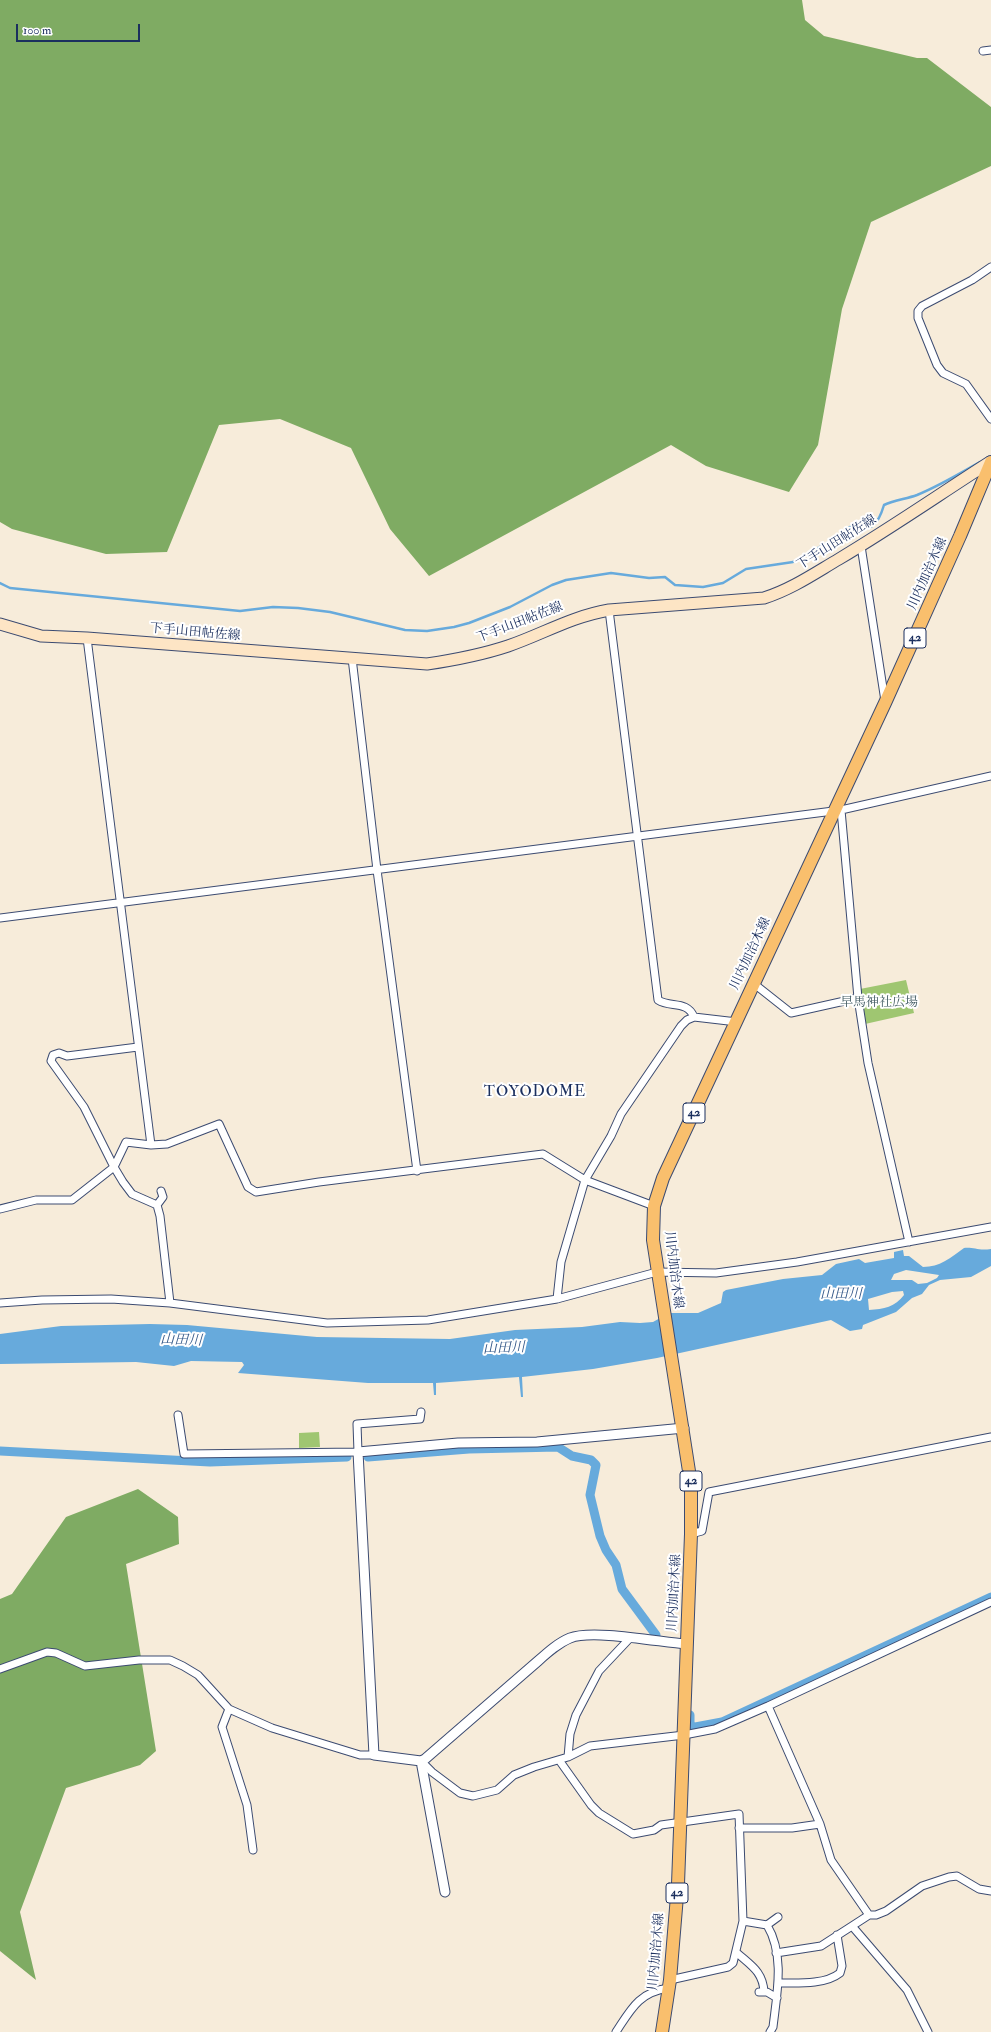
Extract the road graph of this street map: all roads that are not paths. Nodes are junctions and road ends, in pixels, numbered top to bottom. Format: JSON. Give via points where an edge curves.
{"nodes":[{"id":1,"x":991,"y":50,"type":"edge"},
{"id":2,"x":983,"y":51,"type":"dead end"},
{"id":3,"x":991,"y":267,"type":"edge"},
{"id":4,"x":991,"y":419,"type":"edge"},
{"id":5,"x":991,"y":462,"type":"edge"},
{"id":6,"x":861,"y":546,"type":"junction"},
{"id":7,"x":609,"y":610,"type":"junction"},
{"id":8,"x":0,"y":624,"type":"edge"},
{"id":9,"x":87,"y":638,"type":"junction"},
{"id":10,"x":352,"y":658,"type":"junction"},
{"id":11,"x":885,"y":703,"type":"junction"},
{"id":12,"x":991,"y":776,"type":"edge"},
{"id":13,"x":837,"y":810,"type":"junction"},
{"id":14,"x":638,"y":835,"type":"junction"},
{"id":15,"x":377,"y":870,"type":"junction"},
{"id":16,"x":120,"y":903,"type":"junction"},
{"id":17,"x":0,"y":918,"type":"edge"},
{"id":18,"x":754,"y":983,"type":"junction"},
{"id":19,"x":858,"y":998,"type":"junction"},
{"id":20,"x":694,"y":1017,"type":"junction"},
{"id":21,"x":737,"y":1022,"type":"junction"},
{"id":22,"x":138,"y":1047,"type":"junction"},
{"id":23,"x":151,"y":1145,"type":"junction"},
{"id":24,"x":114,"y":1167,"type":"junction"},
{"id":25,"x":417,"y":1171,"type":"junction"},
{"id":26,"x":585,"y":1180,"type":"junction"},
{"id":27,"x":161,"y":1191,"type":"dead end"},
{"id":28,"x":157,"y":1205,"type":"junction"},
{"id":29,"x":654,"y":1206,"type":"junction"},
{"id":30,"x":0,"y":1209,"type":"edge"},
{"id":31,"x":991,"y":1227,"type":"edge"},
{"id":32,"x":909,"y":1242,"type":"junction"},
{"id":33,"x":658,"y":1275,"type":"junction"},
{"id":34,"x":557,"y":1299,"type":"junction"},
{"id":35,"x":0,"y":1303,"type":"edge"},
{"id":36,"x":170,"y":1303,"type":"junction"},
{"id":37,"x":421,"y":1412,"type":"dead end"},
{"id":38,"x":178,"y":1415,"type":"dead end"},
{"id":39,"x":684,"y":1428,"type":"junction"},
{"id":40,"x":991,"y":1437,"type":"edge"},
{"id":41,"x":358,"y":1452,"type":"junction"},
{"id":42,"x":691,"y":1534,"type":"junction"},
{"id":43,"x":991,"y":1602,"type":"edge"},
{"id":44,"x":630,"y":1638,"type":"junction"},
{"id":45,"x":686,"y":1644,"type":"junction"},
{"id":46,"x":0,"y":1670,"type":"edge"},
{"id":47,"x":768,"y":1706,"type":"junction"},
{"id":48,"x":229,"y":1709,"type":"junction"},
{"id":49,"x":684,"y":1736,"type":"junction"},
{"id":50,"x":374,"y":1755,"type":"junction"},
{"id":51,"x":568,"y":1757,"type":"junction"},
{"id":52,"x":559,"y":1760,"type":"junction"},
{"id":53,"x":420,"y":1761,"type":"junction"},
{"id":54,"x":680,"y":1823,"type":"junction"},
{"id":55,"x":820,"y":1824,"type":"junction"},
{"id":56,"x":739,"y":1828,"type":"junction"},
{"id":57,"x":253,"y":1850,"type":"dead end"},
{"id":58,"x":991,"y":1891,"type":"edge"},
{"id":59,"x":445,"y":1892,"type":"dead end"},
{"id":60,"x":869,"y":1915,"type":"junction"},
{"id":61,"x":778,"y":1917,"type":"dead end"},
{"id":62,"x":743,"y":1921,"type":"junction"},
{"id":63,"x":767,"y":1925,"type":"junction"},
{"id":64,"x":852,"y":1926,"type":"junction"},
{"id":65,"x":837,"y":1935,"type":"junction"},
{"id":66,"x":736,"y":1952,"type":"junction"},
{"id":67,"x":776,"y":1953,"type":"junction"},
{"id":68,"x":779,"y":1983,"type":"junction"},
{"id":69,"x":669,"y":1984,"type":"junction"},
{"id":70,"x":777,"y":1998,"type":"junction"},
{"id":71,"x":773,"y":2030,"type":"edge"},
{"id":72,"x":616,"y":2032,"type":"edge"},
{"id":73,"x":662,"y":2032,"type":"edge"},
{"id":74,"x":928,"y":2032,"type":"edge"}],
"edges":[{"from":1,"to":2,"type":"street"},
{"from":3,"to":4,"type":"street","via":[[922,306],[918,311],[918,318],[943,373],[966,384]]},
{"from":5,"to":6,"type":"main road","name":"下手山田帖佐線"},
{"from":5,"to":11,"type":"main road","name":"川内加治木線","number":"42"},
{"from":6,"to":7,"type":"main road","name":"下手山田帖佐線","via":[[789,589],[764,598]]},
{"from":6,"to":11,"type":"street"},
{"from":7,"to":10,"type":"main road","name":"下手山田帖佐線","via":[[572,619],[509,646],[449,661],[427,664]]},
{"from":7,"to":14,"type":"street"},
{"from":8,"to":9,"type":"main road","name":"下手山田帖佐線","via":[[41,636]]},
{"from":9,"to":10,"type":"main road","name":"下手山田帖佐線"},
{"from":9,"to":16,"type":"street"},
{"from":10,"to":15,"type":"street"},
{"from":11,"to":13,"type":"main road","name":"川内加治木線","number":"42"},
{"from":12,"to":13,"type":"street"},
{"from":13,"to":14,"type":"street"},
{"from":13,"to":18,"type":"main road","name":"川内加治木線","number":"42"},
{"from":13,"to":19,"type":"street"},
{"from":14,"to":15,"type":"street"},
{"from":14,"to":20,"type":"street","via":[[658,1000],[684,1005],[693,1012]]},
{"from":15,"to":16,"type":"street"},
{"from":15,"to":25,"type":"street"},
{"from":16,"to":17,"type":"street"},
{"from":16,"to":22,"type":"street"},
{"from":18,"to":19,"type":"street","via":[[791,1013]]},
{"from":18,"to":21,"type":"main road","name":"川内加治木線","number":"42"},
{"from":19,"to":32,"type":"street","via":[[868,1063]]},
{"from":20,"to":21,"type":"street"},
{"from":20,"to":26,"type":"street","via":[[681,1026],[621,1114]]},
{"from":21,"to":29,"type":"main road","name":"川内加治木線","number":"42","via":[[664,1178]]},
{"from":22,"to":23,"type":"street"},
{"from":22,"to":24,"type":"street","via":[[67,1056],[60,1053],[53,1055],[51,1061],[84,1107]]},
{"from":23,"to":24,"type":"street","via":[[126,1142]]},
{"from":23,"to":25,"type":"street","via":[[167,1144],[219,1124],[248,1187],[256,1192]]},
{"from":24,"to":28,"type":"street","via":[[132,1194]]},
{"from":24,"to":30,"type":"street","via":[[72,1200],[36,1200]]},
{"from":25,"to":26,"type":"street","via":[[543,1154]]},
{"from":26,"to":29,"type":"street"},
{"from":26,"to":34,"type":"street","via":[[561,1262]]},
{"from":27,"to":28,"type":"street","via":[[163,1196]]},
{"from":28,"to":36,"type":"street"},
{"from":29,"to":33,"type":"main road","name":"川内加治木線","number":"42","via":[[653,1240]]},
{"from":31,"to":32,"type":"street"},
{"from":32,"to":33,"type":"street","via":[[716,1273]]},
{"from":33,"to":34,"type":"street"},
{"from":33,"to":39,"type":"main road","name":"川内加治木線","number":"42"},
{"from":34,"to":36,"type":"street","via":[[428,1320],[327,1323]]},
{"from":35,"to":36,"type":"street","via":[[111,1299]]},
{"from":37,"to":41,"type":"street","via":[[420,1419],[357,1424]]},
{"from":38,"to":41,"type":"street","via":[[184,1454]]},
{"from":39,"to":41,"type":"street","via":[[538,1442],[458,1443]]},
{"from":39,"to":42,"type":"main road","name":"川内加治木線","number":"42","via":[[691,1484]]},
{"from":40,"to":42,"type":"street","via":[[709,1492],[702,1531]]},
{"from":41,"to":50,"type":"street"},
{"from":42,"to":45,"type":"main road","name":"川内加治木線","number":"42"},
{"from":43,"to":47,"type":"street"},
{"from":44,"to":45,"type":"street"},
{"from":44,"to":51,"type":"street","via":[[599,1671],[592,1684],[576,1715],[570,1734]]},
{"from":44,"to":53,"type":"street","via":[[581,1634],[556,1646]]},
{"from":45,"to":49,"type":"main road","name":"川内加治木線","number":"42"},
{"from":46,"to":48,"type":"street","via":[[47,1652],[56,1653],[85,1666],[139,1660],[170,1660],[198,1674]]},
{"from":47,"to":49,"type":"street","via":[[715,1729]]},
{"from":47,"to":55,"type":"street"},
{"from":48,"to":50,"type":"street","via":[[272,1728],[360,1755]]},
{"from":48,"to":57,"type":"street","via":[[222,1727],[247,1805]]},
{"from":49,"to":51,"type":"street","via":[[590,1746]]},
{"from":49,"to":54,"type":"main road","name":"川内加治木線","number":"42"},
{"from":50,"to":53,"type":"street"},
{"from":51,"to":52,"type":"street"},
{"from":52,"to":53,"type":"street","via":[[514,1775],[497,1790],[473,1796],[460,1793]]},
{"from":52,"to":54,"type":"street","via":[[591,1805],[599,1813],[633,1834],[654,1830],[661,1825]]},
{"from":53,"to":59,"type":"street"},
{"from":54,"to":56,"type":"street","via":[[739,1814]]},
{"from":54,"to":69,"type":"main road","name":"川内加治木線","number":"42"},
{"from":55,"to":56,"type":"street","via":[[792,1828]]},
{"from":55,"to":60,"type":"street","via":[[831,1860]]},
{"from":56,"to":62,"type":"street"},
{"from":58,"to":60,"type":"street","via":[[979,1889],[957,1876],[949,1877],[922,1886],[886,1911]]},
{"from":60,"to":64,"type":"street"},
{"from":61,"to":63,"type":"street"},
{"from":62,"to":63,"type":"street"},
{"from":62,"to":66,"type":"street"},
{"from":63,"to":67,"type":"street","via":[[772,1934]]},
{"from":64,"to":65,"type":"street"},
{"from":64,"to":74,"type":"street","via":[[906,1990]]},
{"from":65,"to":67,"type":"street","via":[[821,1946]]},
{"from":65,"to":68,"type":"street","via":[[842,1966],[840,1973],[831,1978],[811,1982]]},
{"from":66,"to":69,"type":"street","via":[[733,1963],[728,1967]]},
{"from":66,"to":70,"type":"street","via":[[760,1974],[763,1981],[761,1992]]},
{"from":67,"to":68,"type":"street"},
{"from":68,"to":70,"type":"street"},
{"from":69,"to":72,"type":"street","via":[[645,1995],[633,2006]]},
{"from":69,"to":73,"type":"main road","name":"川内加治木線","number":"42"},
{"from":70,"to":71,"type":"street"}]}
